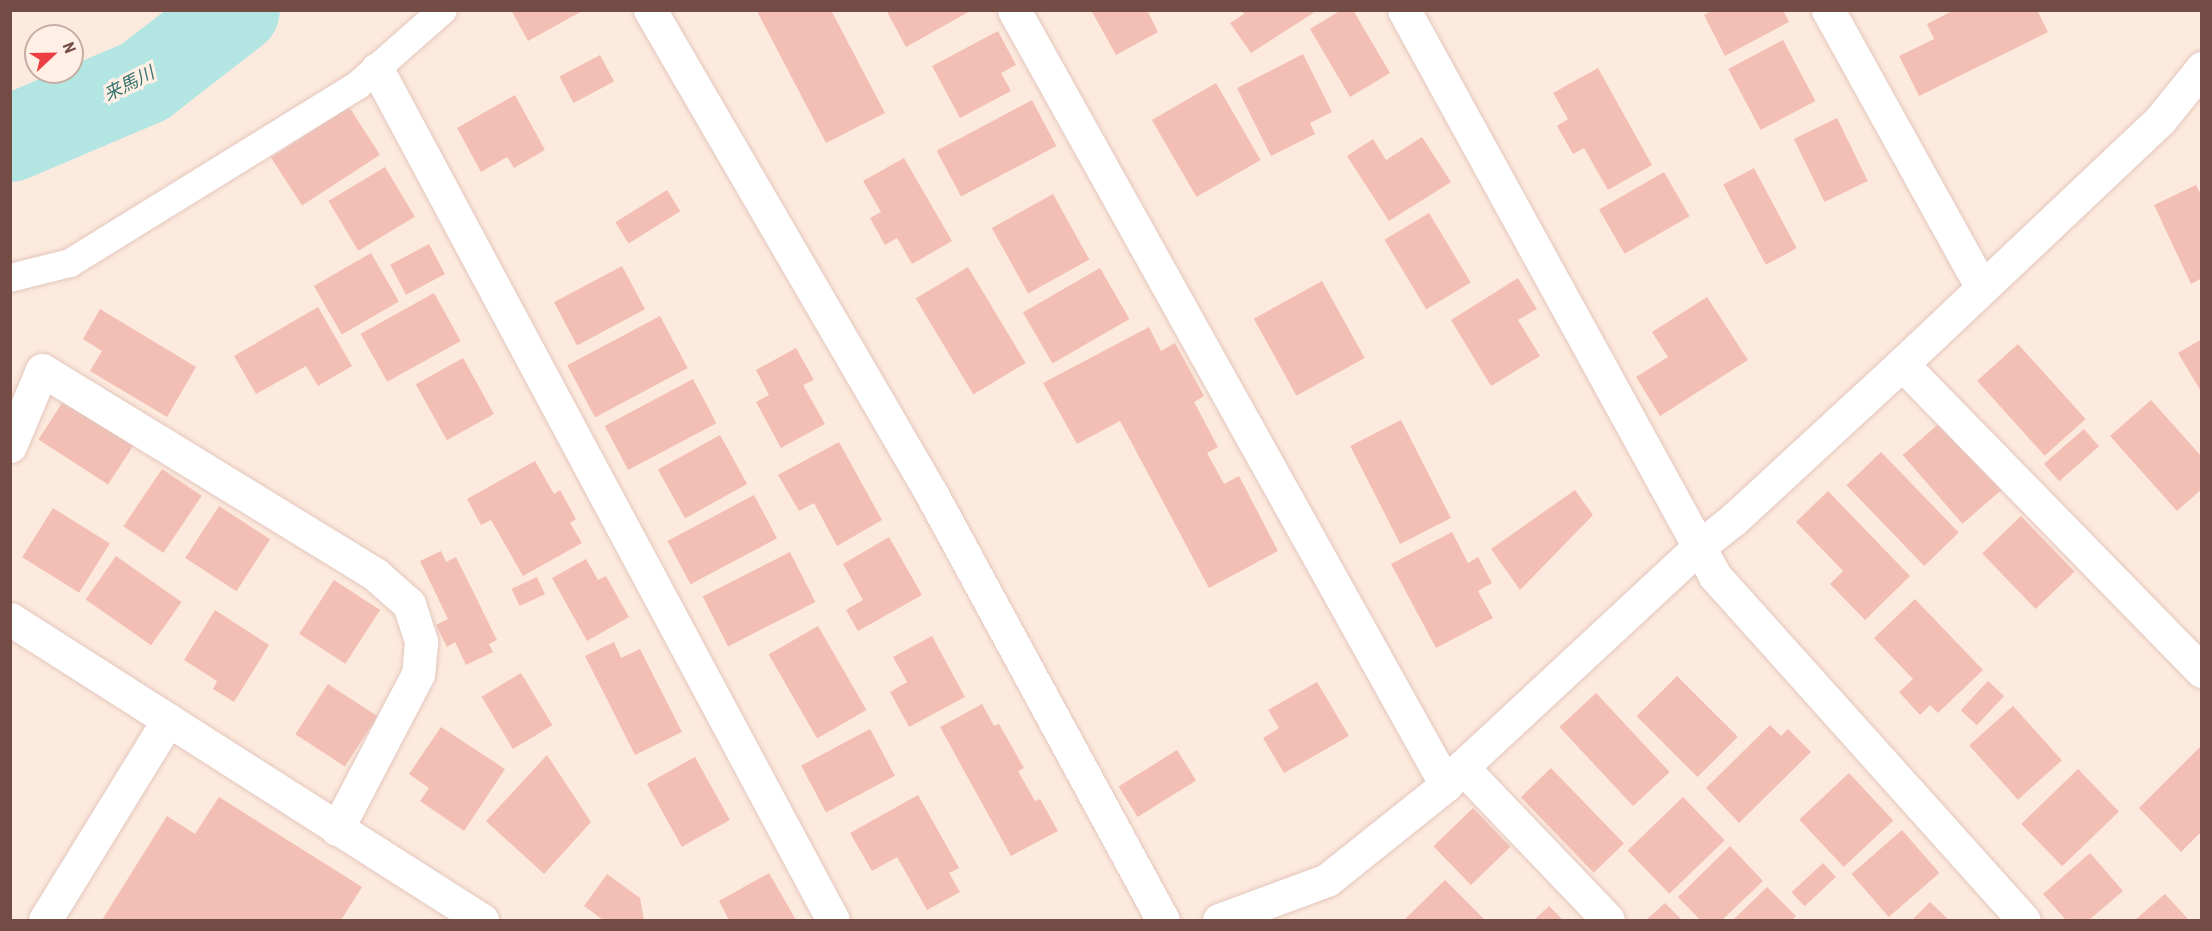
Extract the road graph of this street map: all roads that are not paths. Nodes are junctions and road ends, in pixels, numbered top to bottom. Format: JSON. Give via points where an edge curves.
{"nodes":[{"id":1,"x":443,"y":10,"type":"edge"},
{"id":2,"x":650,"y":10,"type":"edge"},
{"id":3,"x":1014,"y":10,"type":"edge"},
{"id":4,"x":1404,"y":10,"type":"edge"},
{"id":5,"x":1828,"y":10,"type":"edge"},
{"id":6,"x":377,"y":69,"type":"junction"},
{"id":7,"x":2196,"y":86,"type":"edge"},
{"id":8,"x":10,"y":278,"type":"edge"},
{"id":9,"x":1982,"y":288,"type":"junction"},
{"id":10,"x":1902,"y":364,"type":"junction"},
{"id":11,"x":10,"y":446,"type":"edge"},
{"id":12,"x":1699,"y":547,"type":"junction"},
{"id":13,"x":10,"y":619,"type":"edge"},
{"id":14,"x":2202,"y":671,"type":"edge"},
{"id":15,"x":168,"y":720,"type":"junction"},
{"id":16,"x":1454,"y":776,"type":"junction"},
{"id":17,"x":338,"y":830,"type":"junction"},
{"id":18,"x":45,"y":921,"type":"edge"},
{"id":19,"x":482,"y":921,"type":"edge"},
{"id":20,"x":833,"y":921,"type":"edge"},
{"id":21,"x":1163,"y":921,"type":"edge"},
{"id":22,"x":1219,"y":921,"type":"edge"},
{"id":23,"x":1608,"y":921,"type":"edge"},
{"id":24,"x":2024,"y":921,"type":"edge"}],
"edges":[{"from":1,"to":6,"type":"lane"},
{"from":2,"to":21,"type":"street","via":[[931,493]]},
{"from":3,"to":16,"type":"street"},
{"from":4,"to":12,"type":"street"},
{"from":5,"to":9,"type":"street"},
{"from":6,"to":8,"type":"lane","via":[[358,85],[70,263]]},
{"from":6,"to":20,"type":"street"},
{"from":7,"to":9,"type":"street"},
{"from":9,"to":10,"type":"street"},
{"from":10,"to":12,"type":"street"},
{"from":10,"to":14,"type":"street"},
{"from":11,"to":17,"type":"street","via":[[42,370],[376,574],[409,604],[421,642],[418,674]]},
{"from":12,"to":16,"type":"street"},
{"from":12,"to":24,"type":"street","via":[[1715,576]]},
{"from":13,"to":15,"type":"street"},
{"from":15,"to":17,"type":"street"},
{"from":15,"to":18,"type":"street"},
{"from":16,"to":22,"type":"street","via":[[1328,879]]},
{"from":16,"to":23,"type":"street"},
{"from":17,"to":19,"type":"street"}]}
